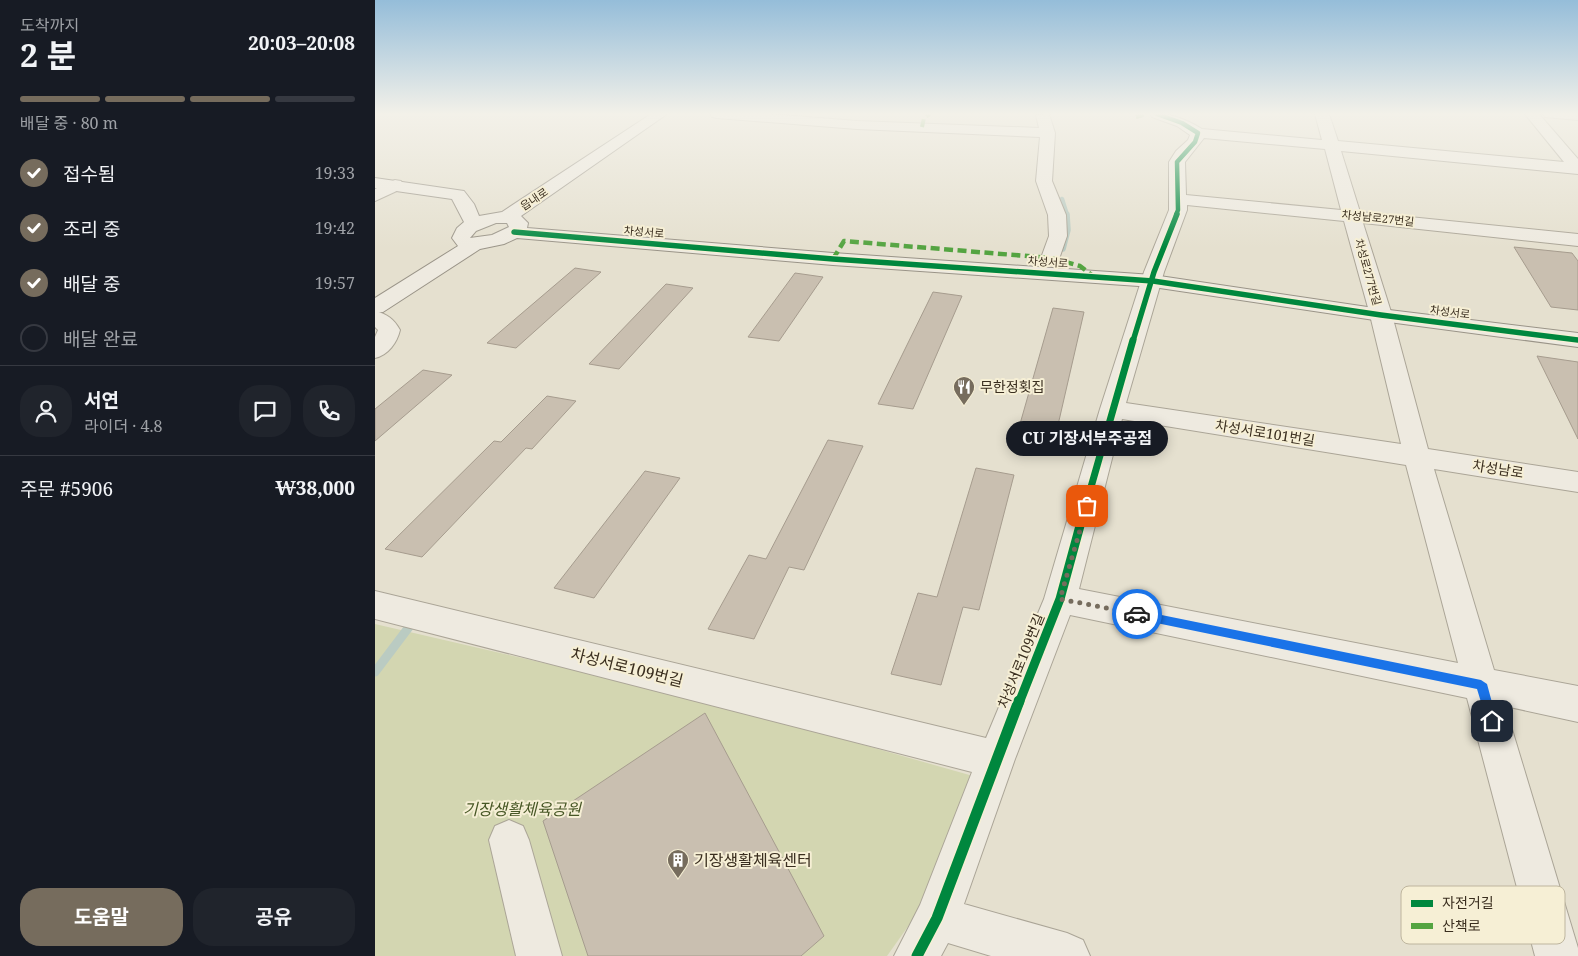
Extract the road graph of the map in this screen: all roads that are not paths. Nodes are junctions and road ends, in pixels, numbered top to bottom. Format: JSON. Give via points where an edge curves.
{"nodes":[{"id":1,"x":600,"y":159,"type":"edge"},
{"id":2,"x":1046,"y":159,"type":"edge"},
{"id":3,"x":1178,"y":159,"type":"edge"},
{"id":4,"x":1335,"y":159,"type":"edge"},
{"id":5,"x":1477,"y":159,"type":"edge"},
{"id":6,"x":1578,"y":168,"type":"edge"},
{"id":7,"x":375,"y":183,"type":"edge"},
{"id":8,"x":395,"y":185,"type":"junction"},
{"id":9,"x":375,"y":196,"type":"edge"},
{"id":10,"x":1178,"y":198,"type":"junction"},
{"id":11,"x":1352,"y":215,"type":"junction"},
{"id":12,"x":510,"y":225,"type":"junction"},
{"id":13,"x":474,"y":234,"type":"junction"},
{"id":14,"x":1578,"y":240,"type":"edge"},
{"id":15,"x":1051,"y":258,"type":"dead end"},
{"id":16,"x":1153,"y":281,"type":"junction"},
{"id":17,"x":375,"y":307,"type":"edge"},
{"id":18,"x":1381,"y":315,"type":"junction"},
{"id":19,"x":375,"y":317,"type":"edge"},
{"id":20,"x":1578,"y":340,"type":"edge"},
{"id":21,"x":375,"y":351,"type":"edge"},
{"id":22,"x":1112,"y":409,"type":"junction"},
{"id":23,"x":1417,"y":457,"type":"junction"},
{"id":24,"x":1578,"y":482,"type":"edge"},
{"id":25,"x":1060,"y":599,"type":"junction"},
{"id":26,"x":375,"y":605,"type":"edge"},
{"id":27,"x":1481,"y":684,"type":"junction"},
{"id":28,"x":1578,"y":704,"type":"edge"},
{"id":29,"x":995,"y":758,"type":"junction"},
{"id":30,"x":509,"y":840,"type":"dead end"},
{"id":31,"x":1538,"y":886,"type":"edge"},
{"id":32,"x":937,"y":918,"type":"junction"},
{"id":33,"x":539,"y":956,"type":"edge"},
{"id":34,"x":917,"y":956,"type":"edge"},
{"id":35,"x":1067,"y":956,"type":"edge"}],
"edges":[{"from":1,"to":12,"type":"street","name":"읍내로"},
{"from":2,"to":15,"type":"street","via":[[1044,181],[1057,215],[1058,236]]},
{"from":3,"to":10,"type":"street","name":"차성서로109번길"},
{"from":4,"to":11,"type":"street","name":"차성로277번길"},
{"from":5,"to":6,"type":"street"},
{"from":7,"to":8,"type":"street"},
{"from":8,"to":9,"type":"street"},
{"from":8,"to":13,"type":"street","via":[[458,195],[465,204]]},
{"from":10,"to":11,"type":"street","name":"차성남로27번길"},
{"from":10,"to":16,"type":"street","name":"차성서로109번길","via":[[1179,210]]},
{"from":11,"to":14,"type":"street","name":"차성남로27번길"},
{"from":11,"to":18,"type":"street","name":"차성로277번길"},
{"from":12,"to":13,"type":"street","via":[[497,240]]},
{"from":12,"to":16,"type":"street","name":"차성서로","via":[[833,259]]},
{"from":13,"to":17,"type":"street"},
{"from":16,"to":18,"type":"street","name":"차성서로"},
{"from":16,"to":22,"type":"street","name":"차성서로109번길"},
{"from":18,"to":20,"type":"street","name":"차성서로"},
{"from":18,"to":23,"type":"street"},
{"from":19,"to":21,"type":"street","via":[[389,330],[387,338]]},
{"from":22,"to":23,"type":"street","name":"차성서로101번길"},
{"from":22,"to":25,"type":"street","name":"차성서로109번길"},
{"from":23,"to":24,"type":"street","name":"차성남로"},
{"from":23,"to":27,"type":"street"},
{"from":25,"to":27,"type":"street"},
{"from":25,"to":29,"type":"street","name":"차성서로109번길"},
{"from":26,"to":29,"type":"street","name":"차성서로109번길"},
{"from":27,"to":28,"type":"street"},
{"from":27,"to":31,"type":"street"},
{"from":29,"to":32,"type":"street","name":"차성서로109번길"},
{"from":30,"to":33,"type":"street"},
{"from":32,"to":34,"type":"street","name":"차성서로109번길"},
{"from":32,"to":35,"type":"street"}]}
